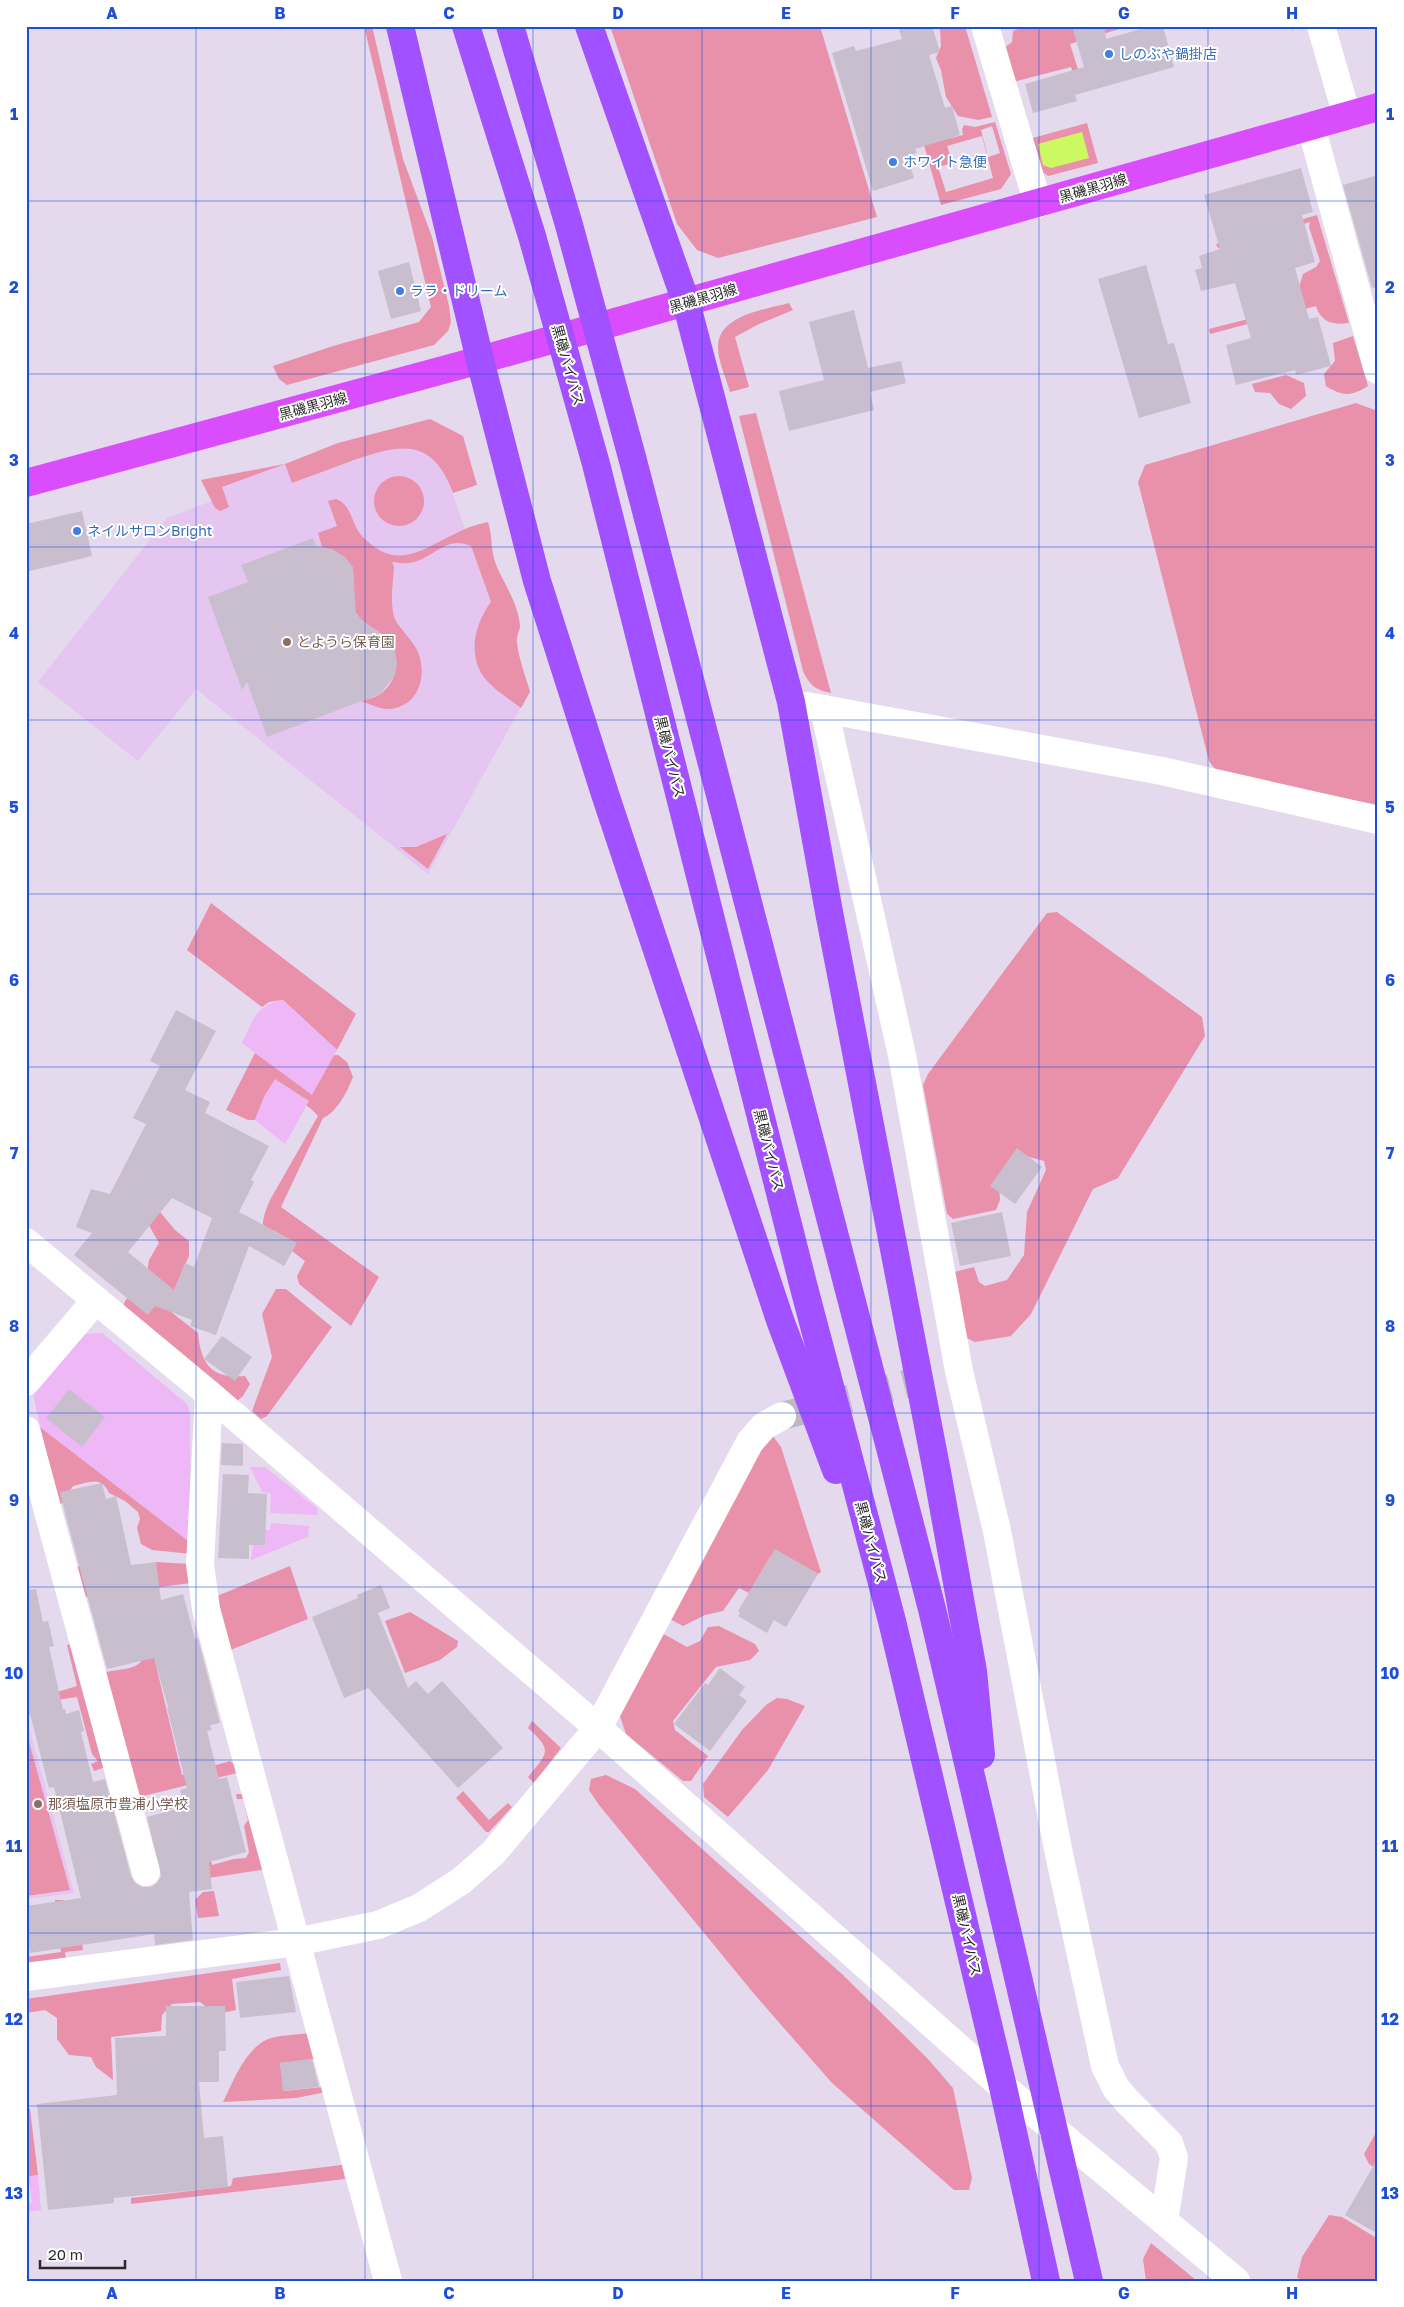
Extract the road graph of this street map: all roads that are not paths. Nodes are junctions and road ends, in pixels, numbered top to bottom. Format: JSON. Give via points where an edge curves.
{"nodes":[{"id":1,"x":400,"y":26,"type":"edge"},
{"id":2,"x":466,"y":26,"type":"edge"},
{"id":3,"x":510,"y":26,"type":"edge"},
{"id":4,"x":589,"y":26,"type":"edge"},
{"id":5,"x":985,"y":26,"type":"edge"},
{"id":6,"x":1321,"y":26,"type":"edge"},
{"id":7,"x":1378,"y":107,"type":"edge"},
{"id":8,"x":1347,"y":116,"type":"junction"},
{"id":9,"x":1311,"y":126,"type":"junction"},
{"id":10,"x":1038,"y":204,"type":"junction"},
{"id":11,"x":686,"y":302,"type":"junction"},
{"id":12,"x":480,"y":360,"type":"junction"},
{"id":13,"x":1378,"y":370,"type":"edge"},
{"id":14,"x":26,"y":483,"type":"edge"},
{"id":15,"x":791,"y":702,"type":"junction"},
{"id":16,"x":824,"y":709,"type":"junction"},
{"id":17,"x":1378,"y":820,"type":"edge"},
{"id":18,"x":26,"y":1242,"type":"edge"},
{"id":19,"x":96,"y":1300,"type":"junction"},
{"id":20,"x":26,"y":1382,"type":"edge"},
{"id":21,"x":208,"y":1394,"type":"junction"},
{"id":22,"x":782,"y":1416,"type":"tunnel mouth"},
{"id":23,"x":26,"y":1430,"type":"edge"},
{"id":24,"x":892,"y":1621,"type":"junction"},
{"id":25,"x":598,"y":1728,"type":"junction"},
{"id":26,"x":992,"y":1864,"type":"junction"},
{"id":27,"x":146,"y":1872,"type":"dead end"},
{"id":28,"x":296,"y":1942,"type":"junction"},
{"id":29,"x":26,"y":1977,"type":"edge"},
{"id":30,"x":1003,"y":2087,"type":"junction"},
{"id":31,"x":1053,"y":2128,"type":"junction"},
{"id":32,"x":1164,"y":2221,"type":"junction"},
{"id":33,"x":388,"y":2281,"type":"edge"},
{"id":34,"x":1046,"y":2281,"type":"edge"},
{"id":35,"x":1089,"y":2281,"type":"edge"},
{"id":36,"x":1236,"y":2281,"type":"edge"}],
"edges":[{"from":1,"to":12,"type":"highway"},
{"from":2,"to":24,"type":"highway","name":"黒磯バイパス","via":[[532,236],[596,464],[803,1284]]},
{"from":3,"to":26,"type":"highway","via":[[569,224],[632,457],[929,1599]]},
{"from":4,"to":11,"type":"highway"},
{"from":5,"to":10,"type":"street"},
{"from":6,"to":8,"type":"street"},
{"from":7,"to":8,"type":"main road","name":"黒磯黒羽線"},
{"from":8,"to":9,"type":"main road","name":"黒磯黒羽線"},
{"from":9,"to":10,"type":"main road","name":"黒磯黒羽線"},
{"from":9,"to":13,"type":"street"},
{"from":10,"to":11,"type":"main road","name":"黒磯黒羽線"},
{"from":11,"to":12,"type":"main road","name":"黒磯黒羽線"},
{"from":11,"to":15,"type":"highway"},
{"from":12,"to":14,"type":"main road","name":"黒磯黒羽線"},
{"from":12,"to":24,"type":"highway","via":[[537,581],[605,794],[780,1320]]},
{"from":15,"to":16,"type":"street"},
{"from":15,"to":26,"type":"highway","via":[[973,1671]]},
{"from":16,"to":17,"type":"street","via":[[1162,771]]},
{"from":16,"to":32,"type":"street","via":[[902,1055],[948,1373],[997,1531],[1058,1849],[1105,2066],[1116,2088],[1168,2143],[1174,2158]]},
{"from":18,"to":19,"type":"street"},
{"from":19,"to":20,"type":"street"},
{"from":19,"to":21,"type":"street"},
{"from":21,"to":25,"type":"street"},
{"from":21,"to":28,"type":"street","via":[[200,1564],[206,1608]]},
{"from":22,"to":25,"type":"street","via":[[764,1426],[750,1442]]},
{"from":23,"to":27,"type":"street"},
{"from":24,"to":30,"type":"highway","name":"黒磯バイパス"},
{"from":25,"to":28,"type":"street","via":[[493,1853],[461,1881],[419,1908],[378,1925]]},
{"from":25,"to":30,"type":"street"},
{"from":26,"to":31,"type":"highway"},
{"from":28,"to":29,"type":"street"},
{"from":28,"to":33,"type":"street"},
{"from":30,"to":31,"type":"street"},
{"from":30,"to":34,"type":"highway","name":"黒磯バイパス"},
{"from":31,"to":32,"type":"street"},
{"from":31,"to":35,"type":"highway"},
{"from":32,"to":36,"type":"street"}]}
